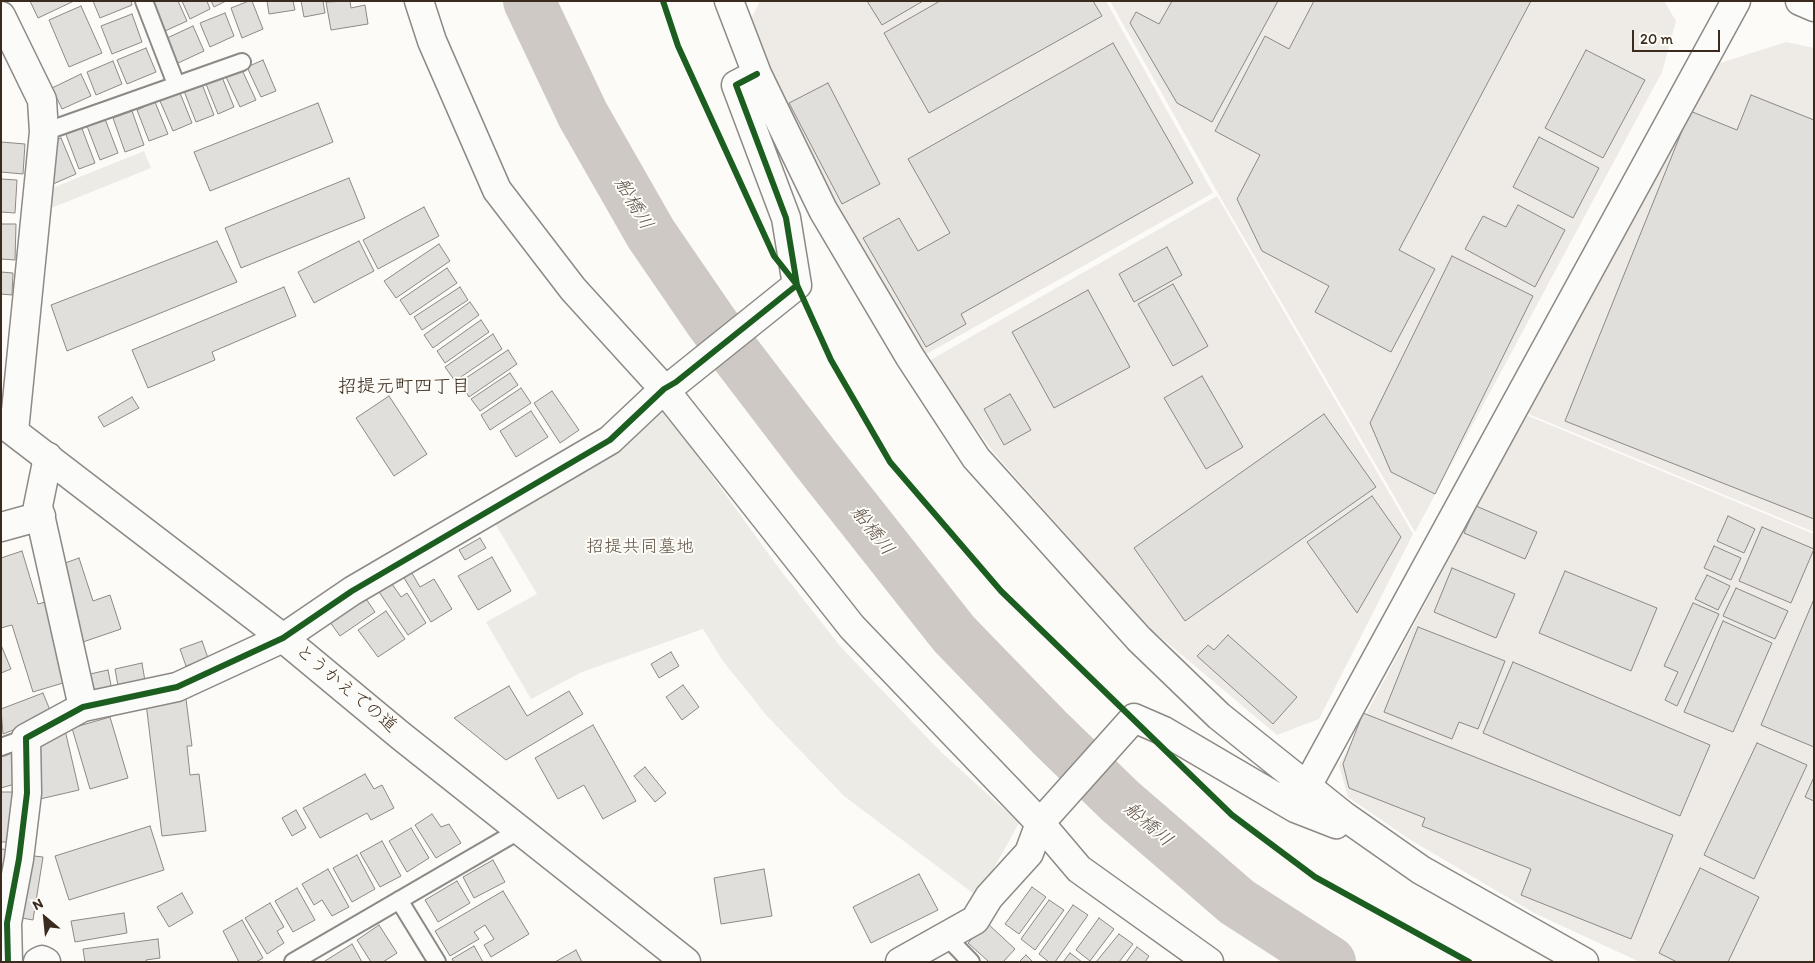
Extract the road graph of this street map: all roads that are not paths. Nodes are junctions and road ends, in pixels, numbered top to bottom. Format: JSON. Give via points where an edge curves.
{"nodes":[{"id":1,"x":144,"y":1,"type":"edge"},
{"id":2,"x":419,"y":1,"type":"edge"},
{"id":3,"x":729,"y":1,"type":"edge"},
{"id":4,"x":1736,"y":1,"type":"edge"},
{"id":5,"x":1800,"y":1,"type":"edge"},
{"id":6,"x":1814,"y":7,"type":"edge"},
{"id":7,"x":1,"y":16,"type":"edge"},
{"id":8,"x":242,"y":62,"type":"dead end"},
{"id":9,"x":758,"y":74,"type":"junction"},
{"id":10,"x":176,"y":84,"type":"junction"},
{"id":11,"x":44,"y":132,"type":"junction"},
{"id":12,"x":670,"y":386,"type":"junction"},
{"id":13,"x":8,"y":426,"type":"edge"},
{"id":14,"x":48,"y":457,"type":"junction"},
{"id":15,"x":41,"y":516,"type":"junction"},
{"id":16,"x":1,"y":527,"type":"edge"},
{"id":17,"x":283,"y":638,"type":"junction"},
{"id":18,"x":83,"y":707,"type":"junction"},
{"id":19,"x":14,"y":742,"type":"edge"},
{"id":20,"x":1307,"y":786,"type":"junction"},
{"id":21,"x":1344,"y":816,"type":"junction"},
{"id":22,"x":1045,"y":818,"type":"junction"},
{"id":23,"x":520,"y":830,"type":"junction"},
{"id":24,"x":399,"y":900,"type":"junction"},
{"id":25,"x":946,"y":936,"type":"junction"},
{"id":26,"x":1198,"y":959,"type":"edge"},
{"id":27,"x":299,"y":960,"type":"edge"},
{"id":28,"x":8,"y":962,"type":"edge"},
{"id":29,"x":38,"y":962,"type":"edge"},
{"id":30,"x":46,"y":962,"type":"edge"},
{"id":31,"x":437,"y":962,"type":"edge"},
{"id":32,"x":686,"y":962,"type":"edge"},
{"id":33,"x":900,"y":962,"type":"edge"},
{"id":34,"x":970,"y":962,"type":"edge"},
{"id":35,"x":1584,"y":962,"type":"edge"}],
"edges":[{"from":1,"to":10,"type":"lane"},
{"from":2,"to":12,"type":"street","via":[[432,41],[497,190],[574,289]]},
{"from":3,"to":9,"type":"street"},
{"from":4,"to":20,"type":"street"},
{"from":5,"to":6,"type":"street"},
{"from":7,"to":11,"type":"street","via":[[42,100]]},
{"from":8,"to":10,"type":"lane"},
{"from":9,"to":12,"type":"street","via":[[736,85],[786,218],[797,285]]},
{"from":9,"to":20,"type":"street","via":[[823,210],[910,357],[976,458],[1139,639],[1220,716]]},
{"from":10,"to":11,"type":"lane"},
{"from":11,"to":13,"type":"street"},
{"from":12,"to":17,"type":"street","via":[[610,440],[352,591]]},
{"from":12,"to":22,"type":"street","via":[[852,627]]},
{"from":13,"to":14,"type":"street","name":"とうかえでの道"},
{"from":14,"to":15,"type":"street","via":[[38,506]]},
{"from":14,"to":17,"type":"street","name":"とうかえでの道"},
{"from":15,"to":16,"type":"street"},
{"from":15,"to":18,"type":"street"},
{"from":17,"to":18,"type":"street","via":[[177,687]]},
{"from":17,"to":23,"type":"street","name":"とうかえでの道"},
{"from":18,"to":19,"type":"street"},
{"from":19,"to":28,"type":"street","via":[[27,793],[20,859],[7,923]]},
{"from":20,"to":21,"type":"street"},
{"from":21,"to":22,"type":"street","via":[[1336,824],[1296,808],[1164,731],[1134,718]]},
{"from":21,"to":35,"type":"street","via":[[1421,870]]},
{"from":22,"to":25,"type":"street","via":[[1029,853],[989,897],[975,920]]},
{"from":22,"to":26,"type":"street","via":[[1079,869]]},
{"from":23,"to":24,"type":"lane"},
{"from":23,"to":32,"type":"street","name":"とうかえでの道"},
{"from":24,"to":27,"type":"lane"},
{"from":24,"to":31,"type":"lane"},
{"from":25,"to":33,"type":"street"},
{"from":25,"to":34,"type":"lane"},
{"from":29,"to":30,"type":"street"}]}
